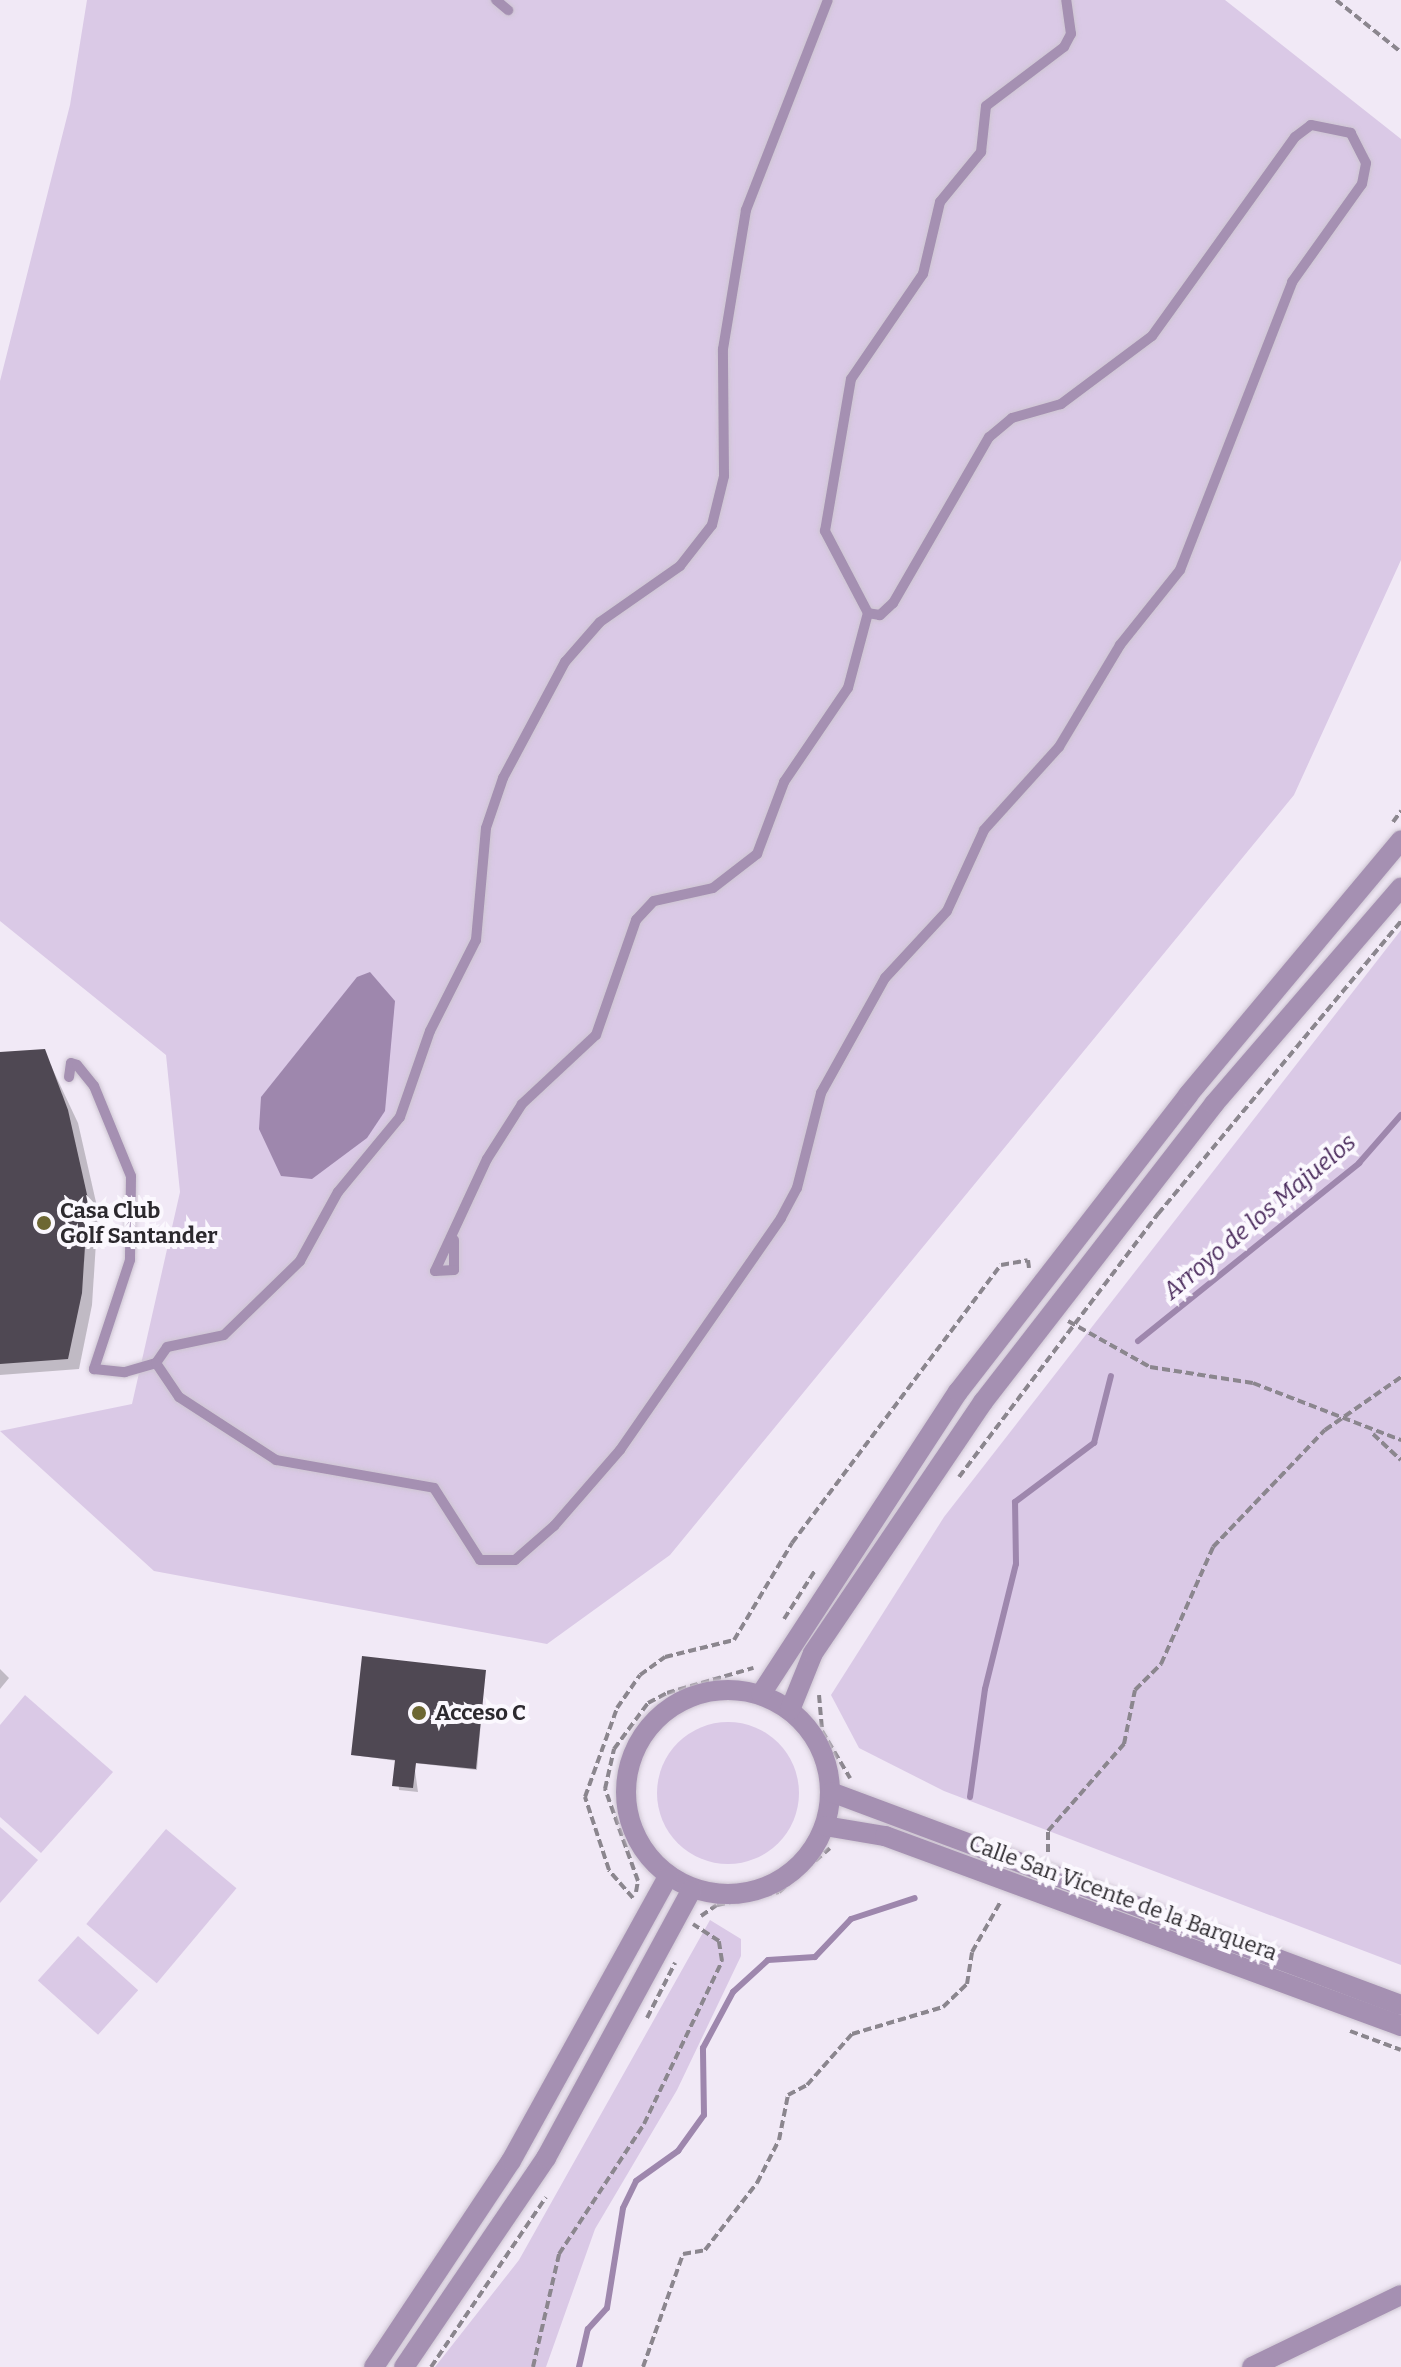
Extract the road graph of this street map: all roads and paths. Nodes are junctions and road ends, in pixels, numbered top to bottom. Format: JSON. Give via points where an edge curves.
{"nodes":[{"id":1,"x":496,"y":0,"type":"edge"},
{"id":2,"x":828,"y":0,"type":"edge"},
{"id":3,"x":1066,"y":0,"type":"edge"},
{"id":4,"x":1336,"y":0,"type":"edge"},
{"id":5,"x":508,"y":10,"type":"dead end"},
{"id":6,"x":1401,"y":52,"type":"edge"},
{"id":7,"x":868,"y":613,"type":"junction"},
{"id":8,"x":1401,"y":840,"type":"edge"},
{"id":9,"x":1401,"y":887,"type":"edge"},
{"id":10,"x":1401,"y":921,"type":"edge"},
{"id":11,"x":69,"y":1077,"type":"dead end"},
{"id":12,"x":454,"y":1240,"type":"dead end"},
{"id":13,"x":156,"y":1363,"type":"junction"},
{"id":14,"x":1401,"y":1377,"type":"edge"},
{"id":15,"x":1372,"y":1433,"type":"dead end"},
{"id":16,"x":1401,"y":1460,"type":"edge"},
{"id":17,"x":955,"y":1483,"type":"dead end"},
{"id":18,"x":821,"y":1685,"type":"dead end"},
{"id":19,"x":761,"y":1694,"type":"junction"},
{"id":20,"x":790,"y":1710,"type":"junction"},
{"id":21,"x":600,"y":1753,"type":"dead end"},
{"id":22,"x":863,"y":1785,"type":"dead end"},
{"id":23,"x":831,"y":1792,"type":"junction"},
{"id":24,"x":825,"y":1826,"type":"junction"},
{"id":25,"x":843,"y":1849,"type":"dead end"},
{"id":26,"x":1047,"y":1875,"type":"junction"},
{"id":27,"x":668,"y":1877,"type":"junction"},
{"id":28,"x":692,"y":1889,"type":"junction"},
{"id":29,"x":988,"y":1894,"type":"dead end"},
{"id":30,"x":1002,"y":1899,"type":"junction"},
{"id":31,"x":1017,"y":1905,"type":"dead end"},
{"id":32,"x":691,"y":1923,"type":"junction"},
{"id":33,"x":685,"y":1933,"type":"dead end"},
{"id":34,"x":641,"y":1937,"type":"junction"},
{"id":35,"x":1401,"y":2005,"type":"edge"},
{"id":36,"x":1401,"y":2026,"type":"edge"},
{"id":37,"x":1342,"y":2028,"type":"dead end"},
{"id":38,"x":1401,"y":2050,"type":"edge"},
{"id":39,"x":1401,"y":2295,"type":"edge"},
{"id":40,"x":374,"y":2367,"type":"edge"},
{"id":41,"x":404,"y":2367,"type":"edge"},
{"id":42,"x":533,"y":2367,"type":"edge"},
{"id":43,"x":643,"y":2367,"type":"edge"},
{"id":44,"x":1252,"y":2367,"type":"edge"}],
"edges":[{"from":1,"to":5,"type":"lane"},
{"from":2,"to":13,"type":"lane","via":[[746,210],[723,349],[724,476],[712,525],[680,566],[600,622],[565,662],[503,778],[486,828],[476,940],[430,1031],[400,1117],[338,1192],[300,1261],[269,1299],[224,1335],[167,1347]]},
{"from":3,"to":7,"type":"lane","via":[[1071,34],[1064,47],[986,106],[981,152],[940,202],[923,274],[851,379],[825,531]]},
{"from":4,"to":6,"type":"path"},
{"from":7,"to":12,"type":"lane","via":[[860,662],[829,723],[784,782],[757,854],[713,888],[654,901],[636,920],[596,1035],[522,1104],[487,1159]]},
{"from":7,"to":13,"type":"lane","via":[[880,615],[893,603],[989,437],[1012,418],[1061,404],[1152,336],[1295,137],[1311,125],[1351,133],[1366,163],[1362,184],[1292,282],[1180,570],[1120,645],[1052,756],[984,830],[947,911],[885,978],[821,1093],[797,1188],[781,1218],[620,1450],[554,1526],[515,1560],[480,1560],[434,1488],[276,1460],[179,1397]]},
{"from":8,"to":19,"type":"street","via":[[1188,1095],[958,1392]]},
{"from":9,"to":20,"type":"street","via":[[1214,1104],[983,1402],[813,1653]]},
{"from":10,"to":17,"type":"path","via":[[1158,1214]]},
{"from":11,"to":13,"type":"lane","via":[[71,1063],[94,1086],[131,1176],[130,1260],[94,1369],[125,1372]]},
{"from":14,"to":26,"type":"path","via":[[1325,1430],[1213,1547],[1161,1664],[1135,1690],[1124,1744],[1048,1831]]},
{"from":15,"to":16,"type":"path"},
{"from":18,"to":22,"type":"path","via":[[822,1731],[851,1779]]},
{"from":19,"to":20,"type":"street"},
{"from":19,"to":27,"type":"street","via":[[713,1690],[678,1702],[648,1727],[632,1755],[628,1818],[647,1857]]},
{"from":20,"to":23,"type":"street","via":[[826,1759]]},
{"from":21,"to":34,"type":"path","via":[[585,1797],[609,1870],[634,1899],[629,1929]]},
{"from":23,"to":24,"type":"street"},
{"from":23,"to":26,"type":"street","name":"Calle San Vicente de la Barquera"},
{"from":24,"to":28,"type":"street","via":[[802,1865],[769,1887],[727,1896]]},
{"from":24,"to":36,"type":"street","name":"Calle San Vicente de la Barquera","via":[[885,1836]]},
{"from":25,"to":32,"type":"path","via":[[831,1847],[779,1892],[717,1905]]},
{"from":26,"to":35,"type":"street","name":"Calle San Vicente de la Barquera"},
{"from":27,"to":28,"type":"street"},
{"from":27,"to":34,"type":"street"},
{"from":28,"to":41,"type":"street","via":[[546,2158]]},
{"from":29,"to":30,"type":"path"},
{"from":30,"to":31,"type":"path"},
{"from":30,"to":43,"type":"path","via":[[972,1952],[967,1984],[943,2007],[852,2034],[807,2085],[788,2095],[779,2140],[757,2183],[705,2250],[683,2254]]},
{"from":32,"to":33,"type":"path"},
{"from":32,"to":42,"type":"path","via":[[719,1941],[722,1961],[644,2124],[559,2254]]},
{"from":34,"to":40,"type":"street","via":[[511,2161]]},
{"from":37,"to":38,"type":"path"},
{"from":39,"to":44,"type":"street"}]}
